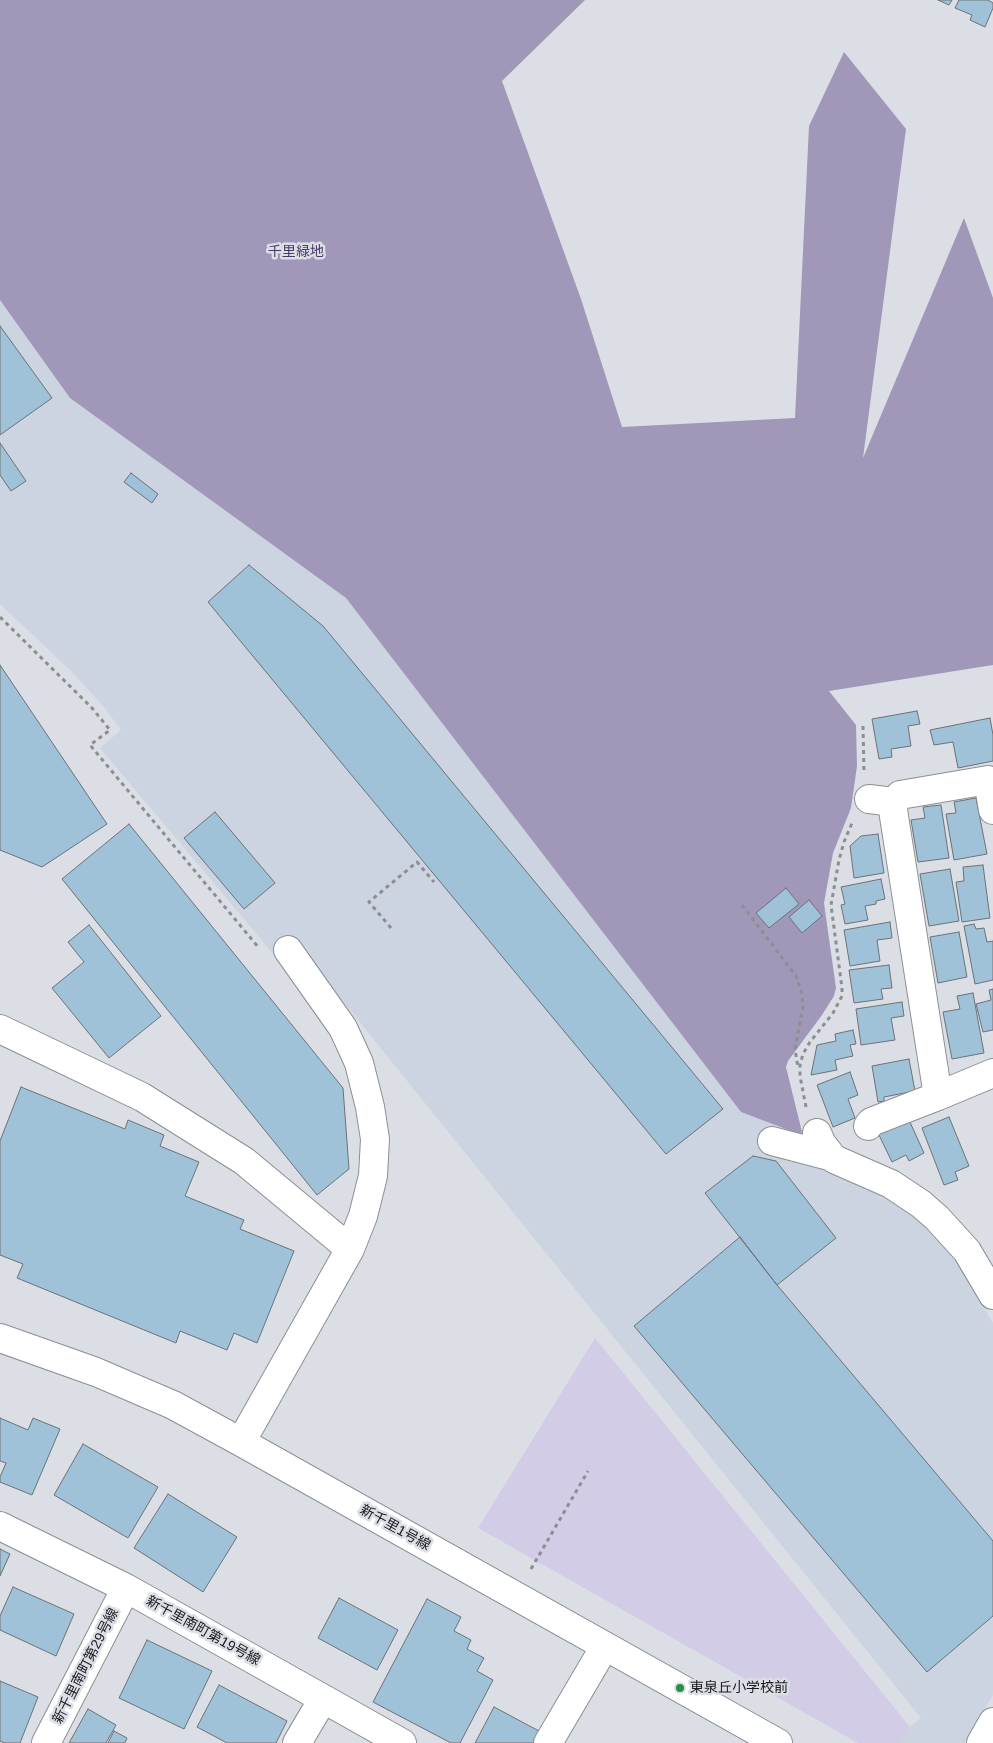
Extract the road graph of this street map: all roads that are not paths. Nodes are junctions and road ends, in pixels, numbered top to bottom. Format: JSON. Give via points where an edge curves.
{"nodes":[{"id":1,"x":993,"y":810,"type":"edge"},
{"id":2,"x":275,"y":952,"type":"road end"},
{"id":3,"x":0,"y":1029,"type":"edge"},
{"id":4,"x":993,"y":1073,"type":"edge"},
{"id":5,"x":938,"y":1096,"type":"junction"},
{"id":6,"x":868,"y":1126,"type":"dead end"},
{"id":7,"x":772,"y":1141,"type":"dead end"},
{"id":8,"x":350,"y":1249,"type":"junction"},
{"id":9,"x":993,"y":1295,"type":"edge"},
{"id":10,"x":0,"y":1338,"type":"edge"},
{"id":11,"x":242,"y":1442,"type":"junction"},
{"id":12,"x":0,"y":1526,"type":"edge"},
{"id":13,"x":126,"y":1588,"type":"junction"},
{"id":14,"x":605,"y":1646,"type":"junction"},
{"id":15,"x":323,"y":1699,"type":"junction"},
{"id":16,"x":993,"y":1722,"type":"edge"},
{"id":17,"x":46,"y":1743,"type":"edge"},
{"id":18,"x":297,"y":1743,"type":"edge"},
{"id":19,"x":402,"y":1743,"type":"edge"},
{"id":20,"x":548,"y":1743,"type":"edge"},
{"id":21,"x":778,"y":1743,"type":"edge"},
{"id":22,"x":981,"y":1743,"type":"edge"}],
"edges":[{"from":1,"to":5,"type":"street","via":[[988,780],[870,800],[894,819]]},
{"from":2,"to":8,"type":"street","via":[[306,975],[349,1040],[359,1063],[375,1139],[373,1176]]},
{"from":3,"to":8,"type":"street","via":[[142,1097],[244,1161]]},
{"from":4,"to":5,"type":"street"},
{"from":5,"to":6,"type":"street"},
{"from":7,"to":9,"type":"street","via":[[826,1143],[834,1160],[891,1184],[921,1204],[967,1251]]},
{"from":8,"to":11,"type":"street"},
{"from":10,"to":11,"type":"street","name":"新千里1号線","via":[[96,1372],[165,1402]]},
{"from":11,"to":14,"type":"street","name":"新千里1号線"},
{"from":12,"to":13,"type":"street","name":"新千里南町第19号線"},
{"from":13,"to":15,"type":"street","name":"新千里南町第19号線"},
{"from":13,"to":17,"type":"street","name":"新千里南町第29号線"},
{"from":14,"to":20,"type":"street"},
{"from":14,"to":21,"type":"street","name":"新千里1号線"},
{"from":15,"to":18,"type":"street"},
{"from":15,"to":19,"type":"street","name":"新千里南町第19号線"},
{"from":16,"to":22,"type":"street"}]}
